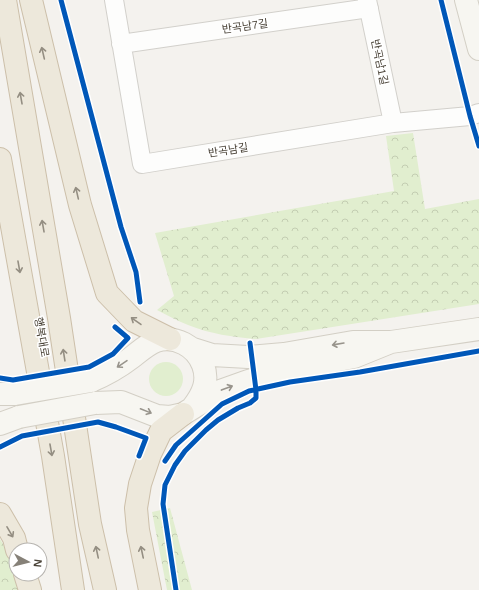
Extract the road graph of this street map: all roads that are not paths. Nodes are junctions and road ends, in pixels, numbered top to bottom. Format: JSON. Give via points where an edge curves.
{"nodes":[{"id":1,"x":5,"y":0,"type":"edge"},
{"id":2,"x":30,"y":0,"type":"edge"},
{"id":3,"x":114,"y":0,"type":"edge"},
{"id":4,"x":466,"y":0,"type":"edge"},
{"id":5,"x":368,"y":4,"type":"edge"},
{"id":6,"x":121,"y":44,"type":"junction"},
{"id":7,"x":479,"y":49,"type":"edge"},
{"id":8,"x":479,"y":113,"type":"edge"},
{"id":9,"x":393,"y":123,"type":"junction"},
{"id":10,"x":0,"y":159,"type":"edge"},
{"id":11,"x":479,"y":329,"type":"edge"},
{"id":12,"x":170,"y":339,"type":"junction"},
{"id":13,"x":391,"y":342,"type":"junction"},
{"id":14,"x":193,"y":349,"type":"junction"},
{"id":15,"x":8,"y":394,"type":"edge"},
{"id":16,"x":188,"y":411,"type":"junction"},
{"id":17,"x":10,"y":421,"type":"edge"},
{"id":18,"x":0,"y":514,"type":"edge"},
{"id":19,"x":15,"y":542,"type":"edge"},
{"id":20,"x":73,"y":590,"type":"edge"},
{"id":21,"x":105,"y":590,"type":"edge"},
{"id":22,"x":150,"y":590,"type":"edge"}],
"edges":[{"from":21,"to":1,"type":"highway","name":"행복대로","one_way":true,"via":[[90,524],[59,318]]},
{"from":12,"to":2,"type":"highway","one_way":true,"via":[[134,321],[107,293],[80,205]]},
{"from":3,"to":6,"type":"street","name":"반곡남길"},
{"from":4,"to":7,"type":"street"},
{"from":5,"to":6,"type":"street","name":"반곡남7길"},
{"from":5,"to":9,"type":"street","name":"반곡남1길"},
{"from":6,"to":9,"type":"street","name":"반곡남길","via":[[142,164]]},
{"from":8,"to":9,"type":"street","name":"반곡남길"},
{"from":10,"to":20,"type":"highway","name":"행복대로","one_way":true,"via":[[53,456]]},
{"from":11,"to":13,"type":"street"},
{"from":12,"to":14,"type":"street","via":[[182,342]]},
{"from":12,"to":15,"type":"street","one_way":true,"bridge":true,"via":[[145,346],[108,374],[91,381]]},
{"from":13,"to":14,"type":"street","one_way":true,"via":[[353,342],[284,354],[248,357],[212,355]]},
{"from":16,"to":13,"type":"street","one_way":true,"via":[[220,391],[248,381],[354,357]]},
{"from":14,"to":16,"type":"street","via":[[201,359],[205,371],[205,384],[201,397]]},
{"from":17,"to":16,"type":"street","one_way":true,"bridge":true,"via":[[95,403],[121,402],[157,416],[170,417]]},
{"from":22,"to":16,"type":"highway","one_way":true,"via":[[138,530],[136,508],[140,484],[161,431]]},
{"from":18,"to":19,"type":"highway","one_way":true}]}
